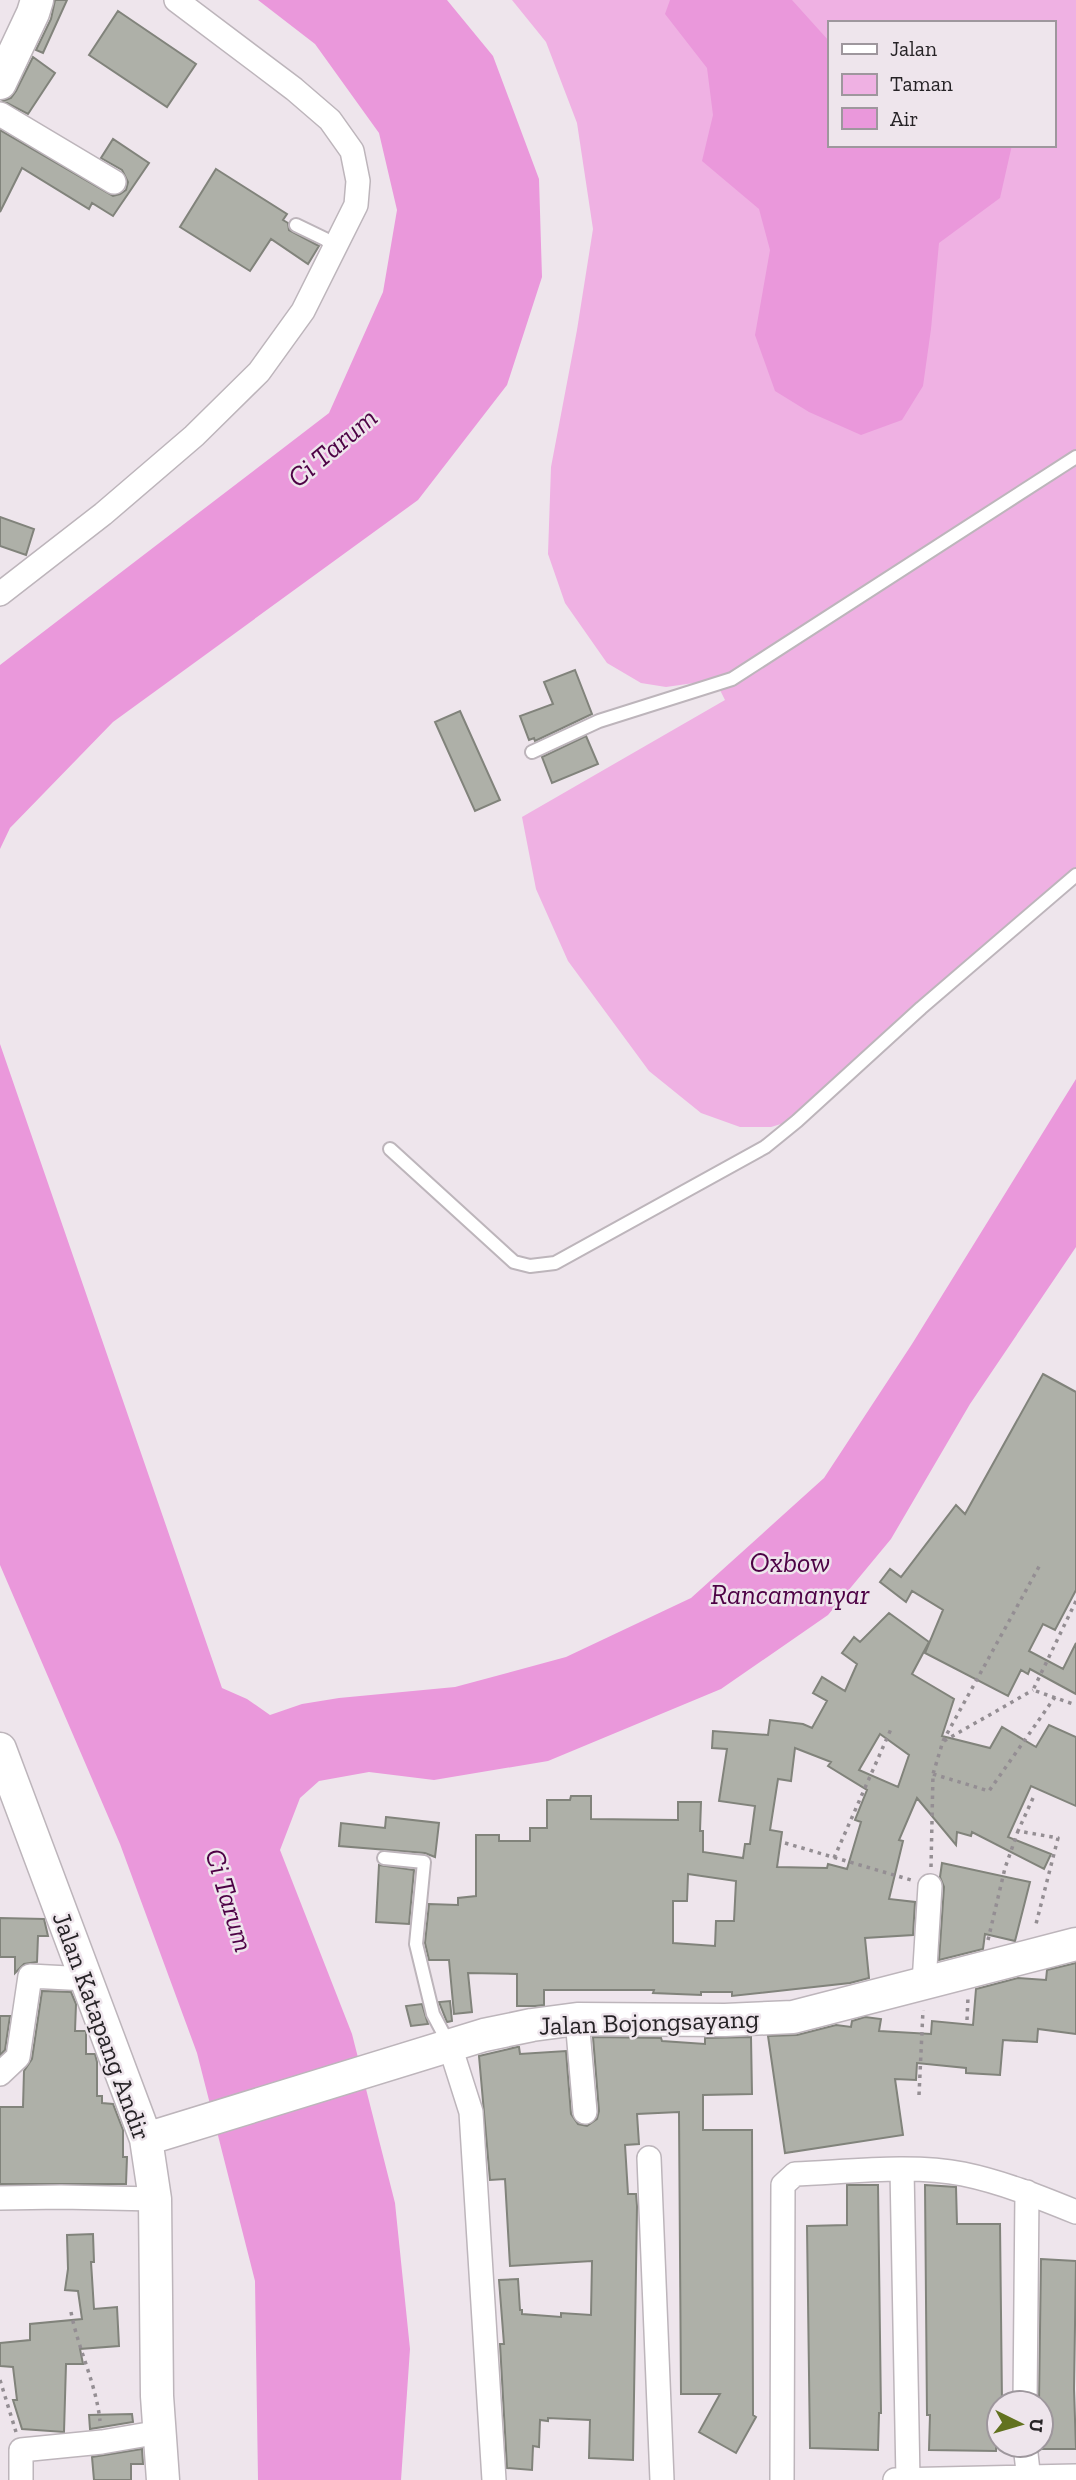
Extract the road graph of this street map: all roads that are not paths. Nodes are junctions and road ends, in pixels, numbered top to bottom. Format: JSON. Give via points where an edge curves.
{"nodes":[{"id":1,"x":37,"y":0,"type":"edge"},
{"id":2,"x":176,"y":0,"type":"edge"},
{"id":3,"x":0,"y":83,"type":"edge"},
{"id":4,"x":0,"y":114,"type":"edge"},
{"id":5,"x":114,"y":182,"type":"dead end"},
{"id":6,"x":296,"y":225,"type":"dead end"},
{"id":7,"x":335,"y":248,"type":"junction"},
{"id":8,"x":1076,"y":457,"type":"edge"},
{"id":9,"x":0,"y":594,"type":"edge"},
{"id":10,"x":532,"y":752,"type":"dead end"},
{"id":11,"x":1076,"y":874,"type":"edge"},
{"id":12,"x":390,"y":1149,"type":"dead end"},
{"id":13,"x":0,"y":1749,"type":"edge"},
{"id":14,"x":7,"y":1783,"type":"edge"},
{"id":15,"x":384,"y":1857,"type":"dead end"},
{"id":16,"x":930,"y":1886,"type":"road end"},
{"id":17,"x":1076,"y":1944,"type":"edge"},
{"id":18,"x":87,"y":1979,"type":"junction"},
{"id":19,"x":924,"y":1983,"type":"junction"},
{"id":20,"x":577,"y":2019,"type":"junction"},
{"id":21,"x":450,"y":2046,"type":"junction"},
{"id":22,"x":0,"y":2074,"type":"edge"},
{"id":23,"x":584,"y":2112,"type":"dead end"},
{"id":24,"x":146,"y":2139,"type":"junction"},
{"id":25,"x":649,"y":2158,"type":"dead end"},
{"id":26,"x":902,"y":2170,"type":"junction"},
{"id":27,"x":1027,"y":2192,"type":"junction"},
{"id":28,"x":0,"y":2198,"type":"edge"},
{"id":29,"x":155,"y":2199,"type":"junction"},
{"id":30,"x":1076,"y":2212,"type":"edge"},
{"id":31,"x":1025,"y":2389,"type":"edge"},
{"id":32,"x":160,"y":2432,"type":"junction"},
{"id":33,"x":1027,"y":2459,"type":"edge"},
{"id":34,"x":1076,"y":2476,"type":"edge"},
{"id":35,"x":908,"y":2479,"type":"edge"},
{"id":36,"x":1029,"y":2479,"type":"edge"},
{"id":37,"x":21,"y":2480,"type":"edge"},
{"id":38,"x":163,"y":2480,"type":"edge"},
{"id":39,"x":494,"y":2480,"type":"edge"},
{"id":40,"x":662,"y":2480,"type":"edge"},
{"id":41,"x":782,"y":2480,"type":"edge"},
{"id":42,"x":892,"y":2480,"type":"edge"}],
"edges":[{"from":1,"to":3,"type":"street"},
{"from":2,"to":7,"type":"street","via":[[294,89],[330,120],[352,151],[358,181],[356,205]]},
{"from":4,"to":5,"type":"street"},
{"from":6,"to":7,"type":"lane"},
{"from":7,"to":9,"type":"street","via":[[303,311],[259,372],[194,436]]},
{"from":8,"to":10,"type":"lane","via":[[732,679],[599,721]]},
{"from":11,"to":12,"type":"lane","via":[[765,1147],[555,1263],[530,1266],[514,1262]]},
{"from":13,"to":14,"type":"street","name":"Jalan Katapang Andir"},
{"from":14,"to":18,"type":"street","name":"Jalan Katapang Andir"},
{"from":15,"to":21,"type":"lane","via":[[424,1862],[416,1944],[433,2014]]},
{"from":16,"to":19,"type":"street"},
{"from":17,"to":19,"type":"street","name":"Jalan Bojongsayang"},
{"from":18,"to":22,"type":"street","via":[[30,1976],[18,2057]]},
{"from":18,"to":24,"type":"street","name":"Jalan Katapang Andir"},
{"from":19,"to":20,"type":"street","name":"Jalan Bojongsayang","via":[[793,2017]]},
{"from":20,"to":21,"type":"street","name":"Jalan Bojongsayang","via":[[484,2035]]},
{"from":20,"to":23,"type":"street"},
{"from":21,"to":24,"type":"street","name":"Jalan Bojongsayang"},
{"from":21,"to":39,"type":"street","via":[[471,2112]]},
{"from":24,"to":29,"type":"street","name":"Jalan Katapang Andir"},
{"from":25,"to":40,"type":"street"},
{"from":26,"to":27,"type":"street","via":[[962,2174]]},
{"from":26,"to":35,"type":"street"},
{"from":26,"to":41,"type":"street","via":[[795,2174],[783,2185]]},
{"from":27,"to":30,"type":"street"},
{"from":27,"to":31,"type":"street"},
{"from":28,"to":29,"type":"street"},
{"from":29,"to":32,"type":"street","name":"Jalan Katapang Andir"},
{"from":32,"to":37,"type":"street","via":[[21,2451]]},
{"from":32,"to":38,"type":"street","name":"Jalan Katapang Andir"},
{"from":33,"to":36,"type":"street"},
{"from":34,"to":36,"type":"street"},
{"from":35,"to":36,"type":"street"},
{"from":35,"to":42,"type":"street"}]}
